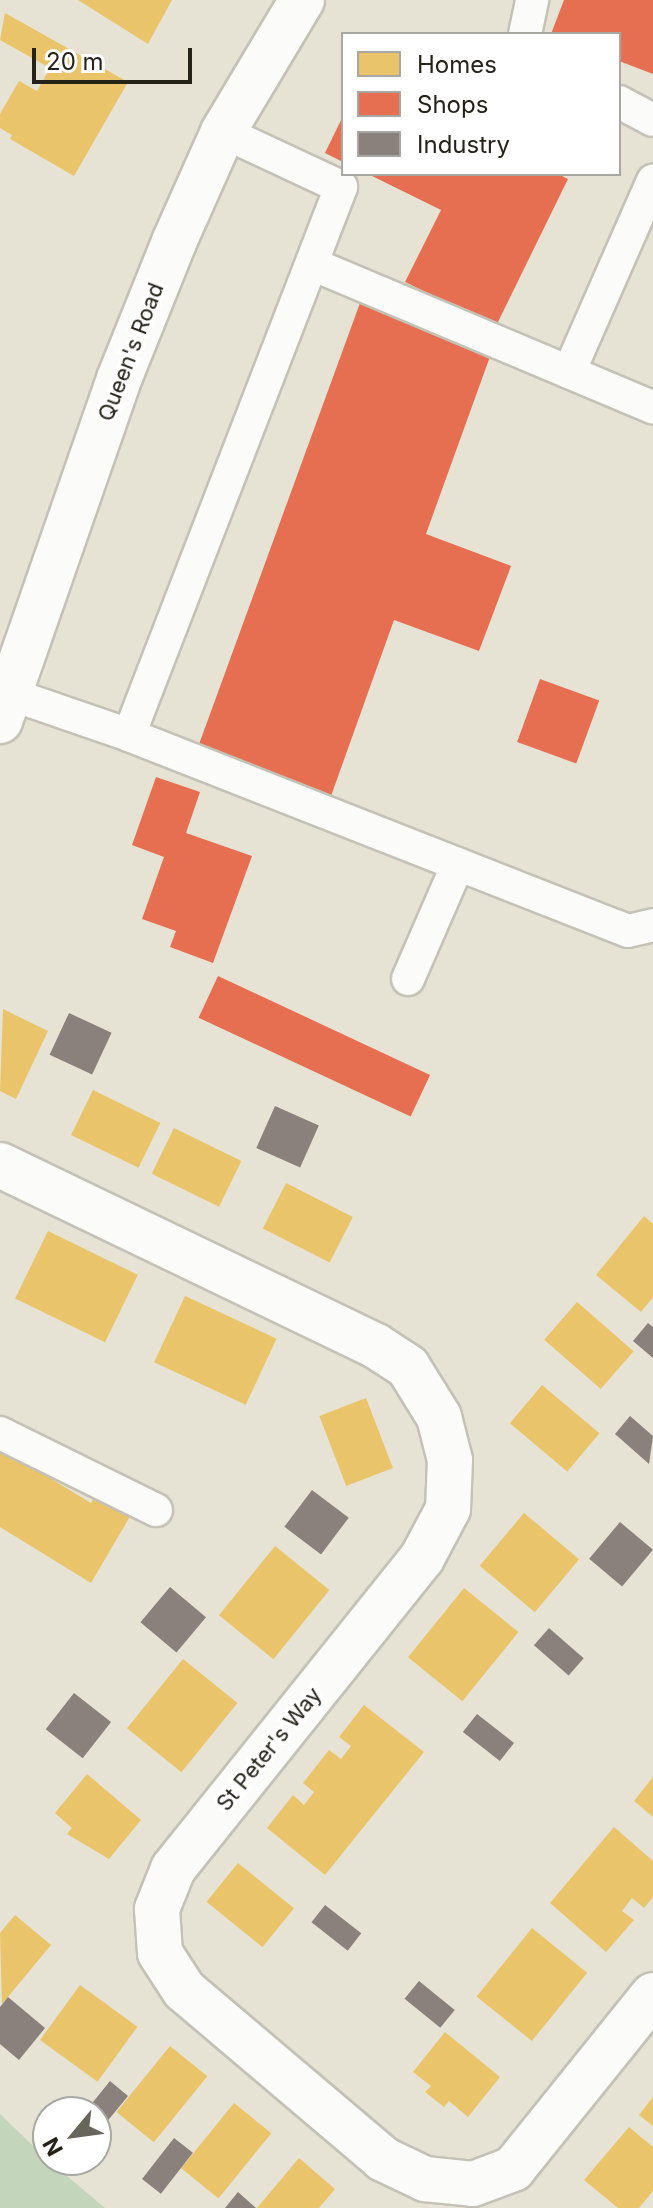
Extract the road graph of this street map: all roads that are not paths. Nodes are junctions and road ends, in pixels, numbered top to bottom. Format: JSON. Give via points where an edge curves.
{"nodes":[{"id":1,"x":302,"y":0,"type":"edge"},
{"id":2,"x":532,"y":0,"type":"edge"},
{"id":3,"x":525,"y":32,"type":"edge"},
{"id":4,"x":621,"y":103,"type":"edge"},
{"id":5,"x":653,"y":120,"type":"edge"},
{"id":6,"x":223,"y":132,"type":"junction"},
{"id":7,"x":653,"y":181,"type":"edge"},
{"id":8,"x":312,"y":264,"type":"junction"},
{"id":9,"x":569,"y":372,"type":"junction"},
{"id":10,"x":653,"y":407,"type":"edge"},
{"id":11,"x":5,"y":707,"type":"edge"},
{"id":12,"x":129,"y":735,"type":"junction"},
{"id":13,"x":458,"y":864,"type":"junction"},
{"id":14,"x":653,"y":925,"type":"edge"},
{"id":15,"x":408,"y":979,"type":"dead end"},
{"id":16,"x":0,"y":1165,"type":"edge"},
{"id":17,"x":0,"y":1433,"type":"edge"},
{"id":18,"x":156,"y":1510,"type":"dead end"},
{"id":19,"x":653,"y":1995,"type":"edge"}],
"edges":[{"from":1,"to":6,"type":"street","name":"Queen's Road"},
{"from":2,"to":3,"type":"lane"},
{"from":4,"to":5,"type":"lane"},
{"from":6,"to":8,"type":"lane","via":[[341,187]]},
{"from":6,"to":11,"type":"street","name":"Queen's Road","via":[[119,379]]},
{"from":7,"to":9,"type":"lane"},
{"from":8,"to":9,"type":"lane"},
{"from":8,"to":12,"type":"lane"},
{"from":9,"to":10,"type":"lane"},
{"from":11,"to":12,"type":"lane"},
{"from":12,"to":13,"type":"lane"},
{"from":13,"to":14,"type":"lane","via":[[628,931]]},
{"from":13,"to":15,"type":"lane"},
{"from":16,"to":19,"type":"street","name":"St Peter's Way","via":[[408,1367],[439,1417],[450,1460],[448,1509],[422,1558],[173,1869],[157,1909],[160,1953],[184,1990],[383,2159],[425,2179],[473,2184],[513,2169]]},
{"from":17,"to":18,"type":"lane"}]}
